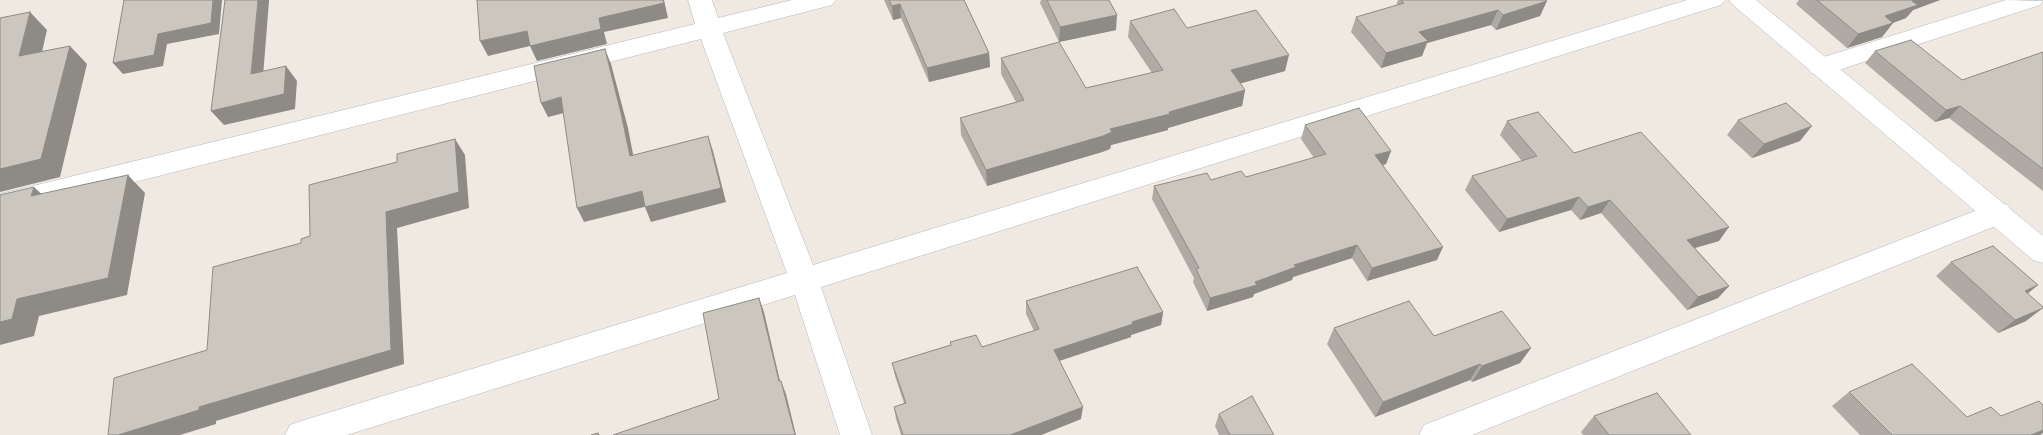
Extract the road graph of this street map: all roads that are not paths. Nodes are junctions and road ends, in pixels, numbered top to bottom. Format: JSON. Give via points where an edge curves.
{"nodes":[{"id":1,"x":700,"y":0,"type":"edge"},
{"id":2,"x":824,"y":0,"type":"edge"},
{"id":3,"x":1713,"y":0,"type":"edge"},
{"id":4,"x":1741,"y":0,"type":"edge"},
{"id":5,"x":2032,"y":0,"type":"edge"},
{"id":6,"x":709,"y":29,"type":"junction"},
{"id":7,"x":1820,"y":66,"type":"junction"},
{"id":8,"x":0,"y":205,"type":"edge"},
{"id":9,"x":1998,"y":214,"type":"junction"},
{"id":10,"x":2043,"y":252,"type":"edge"},
{"id":11,"x":804,"y":280,"type":"junction"},
{"id":12,"x":301,"y":435,"type":"edge"},
{"id":13,"x":856,"y":435,"type":"edge"},
{"id":14,"x":1435,"y":435,"type":"edge"}],
"edges":[{"from":1,"to":6,"type":"street"},
{"from":2,"to":6,"type":"street"},
{"from":3,"to":11,"type":"street"},
{"from":4,"to":7,"type":"street"},
{"from":5,"to":7,"type":"street"},
{"from":6,"to":8,"type":"street"},
{"from":6,"to":11,"type":"street"},
{"from":7,"to":9,"type":"street"},
{"from":9,"to":10,"type":"street"},
{"from":9,"to":14,"type":"street"},
{"from":11,"to":12,"type":"street"},
{"from":11,"to":13,"type":"street"}]}
